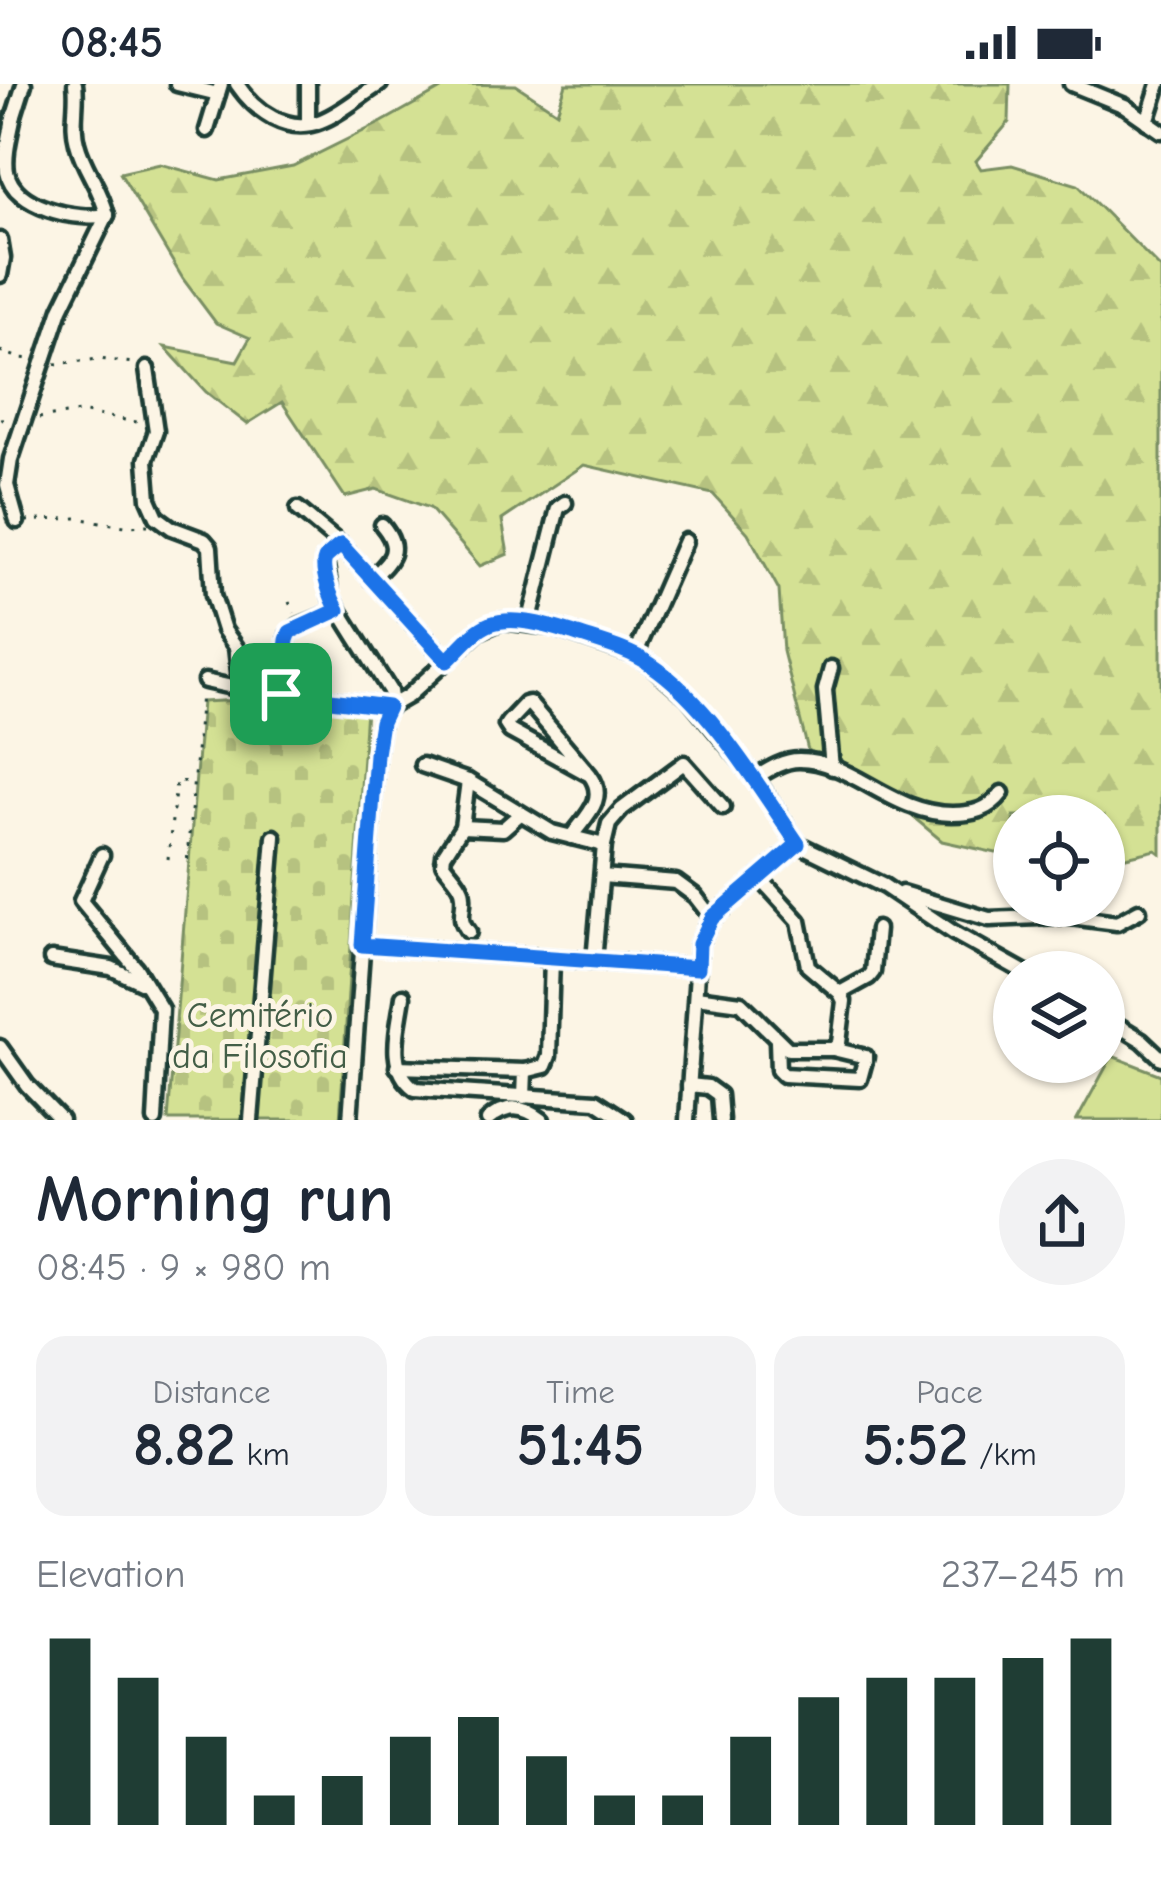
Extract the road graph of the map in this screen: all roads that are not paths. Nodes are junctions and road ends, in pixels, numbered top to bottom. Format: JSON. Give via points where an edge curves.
{"nodes":[{"id":1,"x":24,"y":84,"type":"edge"},
{"id":2,"x":177,"y":84,"type":"edge"},
{"id":3,"x":238,"y":84,"type":"edge"},
{"id":4,"x":308,"y":84,"type":"edge"},
{"id":5,"x":380,"y":84,"type":"edge"},
{"id":6,"x":1071,"y":84,"type":"edge"},
{"id":7,"x":1160,"y":84,"type":"edge"},
{"id":8,"x":78,"y":86,"type":"edge"},
{"id":9,"x":219,"y":89,"type":"edge"},
{"id":10,"x":14,"y":114,"type":"junction"},
{"id":11,"x":1147,"y":122,"type":"junction"},
{"id":12,"x":308,"y":124,"type":"junction"},
{"id":13,"x":207,"y":130,"type":"dead end"},
{"id":14,"x":1161,"y":131,"type":"edge"},
{"id":15,"x":0,"y":157,"type":"edge"},
{"id":16,"x":107,"y":215,"type":"junction"},
{"id":17,"x":0,"y":240,"type":"edge"},
{"id":18,"x":0,"y":275,"type":"edge"},
{"id":19,"x":147,"y":369,"type":"road end"},
{"id":20,"x":565,"y":503,"type":"dead end"},
{"id":21,"x":298,"y":509,"type":"dead end"},
{"id":22,"x":17,"y":521,"type":"road end"},
{"id":23,"x":382,"y":525,"type":"dead end"},
{"id":24,"x":686,"y":541,"type":"dead end"},
{"id":25,"x":341,"y":545,"type":"junction"},
{"id":26,"x":371,"y":579,"type":"junction"},
{"id":27,"x":338,"y":610,"type":"junction"},
{"id":28,"x":530,"y":623,"type":"junction"},
{"id":29,"x":635,"y":655,"type":"junction"},
{"id":30,"x":447,"y":661,"type":"junction"},
{"id":31,"x":831,"y":668,"type":"dead end"},
{"id":32,"x":205,"y":681,"type":"road end"},
{"id":33,"x":241,"y":688,"type":"junction"},
{"id":34,"x":281,"y":694,"type":"junction"},
{"id":35,"x":388,"y":707,"type":"junction"},
{"id":36,"x":422,"y":765,"type":"dead end"},
{"id":37,"x":832,"y":768,"type":"junction"},
{"id":38,"x":590,"y":775,"type":"junction"},
{"id":39,"x":755,"y":778,"type":"junction"},
{"id":40,"x":468,"y":781,"type":"junction"},
{"id":41,"x":1002,"y":793,"type":"dead end"},
{"id":42,"x":723,"y":807,"type":"dead end"},
{"id":43,"x":520,"y":814,"type":"junction"},
{"id":44,"x":462,"y":827,"type":"junction"},
{"id":45,"x":274,"y":837,"type":"dead end"},
{"id":46,"x":572,"y":837,"type":"junction"},
{"id":47,"x":798,"y":844,"type":"junction"},
{"id":48,"x":604,"y":845,"type":"junction"},
{"id":49,"x":102,"y":855,"type":"dead end"},
{"id":50,"x":602,"y":876,"type":"junction"},
{"id":51,"x":759,"y":877,"type":"junction"},
{"id":52,"x":884,"y":886,"type":"junction"},
{"id":53,"x":1139,"y":911,"type":"dead end"},
{"id":54,"x":712,"y":918,"type":"junction"},
{"id":55,"x":877,"y":929,"type":"dead end"},
{"id":56,"x":469,"y":932,"type":"dead end"},
{"id":57,"x":362,"y":945,"type":"junction"},
{"id":58,"x":993,"y":955,"type":"edge"},
{"id":59,"x":552,"y":958,"type":"junction"},
{"id":60,"x":51,"y":959,"type":"dead end"},
{"id":61,"x":594,"y":961,"type":"junction"},
{"id":62,"x":698,"y":968,"type":"junction"},
{"id":63,"x":146,"y":985,"type":"junction"},
{"id":64,"x":840,"y":993,"type":"junction"},
{"id":65,"x":403,"y":996,"type":"dead end"},
{"id":66,"x":696,"y":997,"type":"junction"},
{"id":67,"x":1125,"y":1030,"type":"edge"},
{"id":68,"x":777,"y":1040,"type":"junction"},
{"id":69,"x":0,"y":1047,"type":"edge"},
{"id":70,"x":833,"y":1049,"type":"junction"},
{"id":71,"x":1161,"y":1058,"type":"edge"},
{"id":72,"x":398,"y":1067,"type":"junction"},
{"id":73,"x":525,"y":1071,"type":"junction"},
{"id":74,"x":689,"y":1084,"type":"junction"},
{"id":75,"x":524,"y":1097,"type":"junction"},
{"id":76,"x":61,"y":1120,"type":"edge"},
{"id":77,"x":155,"y":1120,"type":"edge"},
{"id":78,"x":251,"y":1120,"type":"edge"},
{"id":79,"x":350,"y":1120,"type":"edge"},
{"id":80,"x":488,"y":1120,"type":"edge"},
{"id":81,"x":542,"y":1120,"type":"edge"},
{"id":82,"x":626,"y":1120,"type":"edge"},
{"id":83,"x":687,"y":1120,"type":"edge"},
{"id":84,"x":721,"y":1120,"type":"edge"}],
"edges":[{"from":1,"to":10,"type":"street"},
{"from":2,"to":9,"type":"street"},
{"from":3,"to":12,"type":"street","via":[[258,111]]},
{"from":4,"to":12,"type":"street"},
{"from":5,"to":12,"type":"street"},
{"from":6,"to":11,"type":"street"},
{"from":7,"to":11,"type":"street"},
{"from":8,"to":16,"type":"street","via":[[75,139]]},
{"from":9,"to":13,"type":"street"},
{"from":10,"to":15,"type":"street"},
{"from":10,"to":16,"type":"street","via":[[6,152],[13,186],[56,212]]},
{"from":11,"to":14,"type":"street"},
{"from":16,"to":22,"type":"street","via":[[62,309],[6,477]]},
{"from":17,"to":18,"type":"street"},
{"from":19,"to":33,"type":"street","via":[[155,428],[146,460],[149,499],[157,517],[210,547],[213,595],[236,647]]},
{"from":20,"to":28,"type":"street"},
{"from":21,"to":25,"type":"street"},
{"from":23,"to":26,"type":"street","via":[[394,547]]},
{"from":24,"to":29,"type":"street"},
{"from":25,"to":26,"type":"street"},
{"from":25,"to":27,"type":"street","via":[[325,562]]},
{"from":26,"to":30,"type":"street"},
{"from":27,"to":34,"type":"street","via":[[288,635]]},
{"from":27,"to":35,"type":"street","via":[[391,691]]},
{"from":28,"to":29,"type":"street"},
{"from":28,"to":30,"type":"street","via":[[489,625]]},
{"from":29,"to":39,"type":"street","via":[[688,697]]},
{"from":30,"to":35,"type":"street"},
{"from":31,"to":37,"type":"street","via":[[825,690]]},
{"from":32,"to":33,"type":"street"},
{"from":33,"to":34,"type":"street"},
{"from":34,"to":35,"type":"street"},
{"from":35,"to":57,"type":"street","via":[[376,754]]},
{"from":36,"to":40,"type":"street"},
{"from":37,"to":39,"type":"street","via":[[798,760]]},
{"from":37,"to":41,"type":"street","via":[[938,814],[982,810]]},
{"from":38,"to":38,"type":"street","via":[[510,731],[506,725],[530,703]]},
{"from":38,"to":46,"type":"street","via":[[597,800]]},
{"from":39,"to":47,"type":"street"},
{"from":40,"to":43,"type":"street"},
{"from":40,"to":44,"type":"street"},
{"from":42,"to":48,"type":"street","via":[[684,763],[615,815]]},
{"from":43,"to":44,"type":"street","via":[[503,829]]},
{"from":43,"to":46,"type":"street"},
{"from":44,"to":56,"type":"street","via":[[443,863],[460,885]]},
{"from":45,"to":78,"type":"street"},
{"from":46,"to":48,"type":"street"},
{"from":47,"to":51,"type":"street"},
{"from":47,"to":52,"type":"street"},
{"from":48,"to":50,"type":"street"},
{"from":49,"to":63,"type":"street","via":[[82,904]]},
{"from":50,"to":54,"type":"street","via":[[676,881]]},
{"from":50,"to":61,"type":"street"},
{"from":51,"to":54,"type":"street"},
{"from":51,"to":64,"type":"street","via":[[800,921],[805,963]]},
{"from":52,"to":53,"type":"street","via":[[989,920],[1118,923]]},
{"from":52,"to":58,"type":"street"},
{"from":54,"to":62,"type":"street"},
{"from":55,"to":64,"type":"street","via":[[873,972]]},
{"from":57,"to":59,"type":"street"},
{"from":57,"to":79,"type":"street"},
{"from":59,"to":61,"type":"street"},
{"from":59,"to":73,"type":"street","via":[[549,1055],[545,1066]]},
{"from":60,"to":63,"type":"street","via":[[111,968]]},
{"from":61,"to":62,"type":"street"},
{"from":62,"to":66,"type":"street"},
{"from":63,"to":77,"type":"street","via":[[162,1015]]},
{"from":64,"to":70,"type":"street","via":[[845,1008]]},
{"from":65,"to":72,"type":"street"},
{"from":66,"to":68,"type":"street","via":[[741,1003]]},
{"from":66,"to":74,"type":"street"},
{"from":67,"to":71,"type":"street"},
{"from":68,"to":70,"type":"street","via":[[788,1049]]},
{"from":68,"to":70,"type":"street","via":[[783,1075],[860,1079],[866,1057]]},
{"from":69,"to":76,"type":"street"},
{"from":72,"to":73,"type":"street"},
{"from":72,"to":75,"type":"street","via":[[415,1089]]},
{"from":73,"to":75,"type":"street"},
{"from":74,"to":83,"type":"street"},
{"from":74,"to":84,"type":"street","via":[[719,1096]]},
{"from":75,"to":82,"type":"street","via":[[596,1101]]},
{"from":80,"to":81,"type":"street","via":[[515,1107]]}]}
